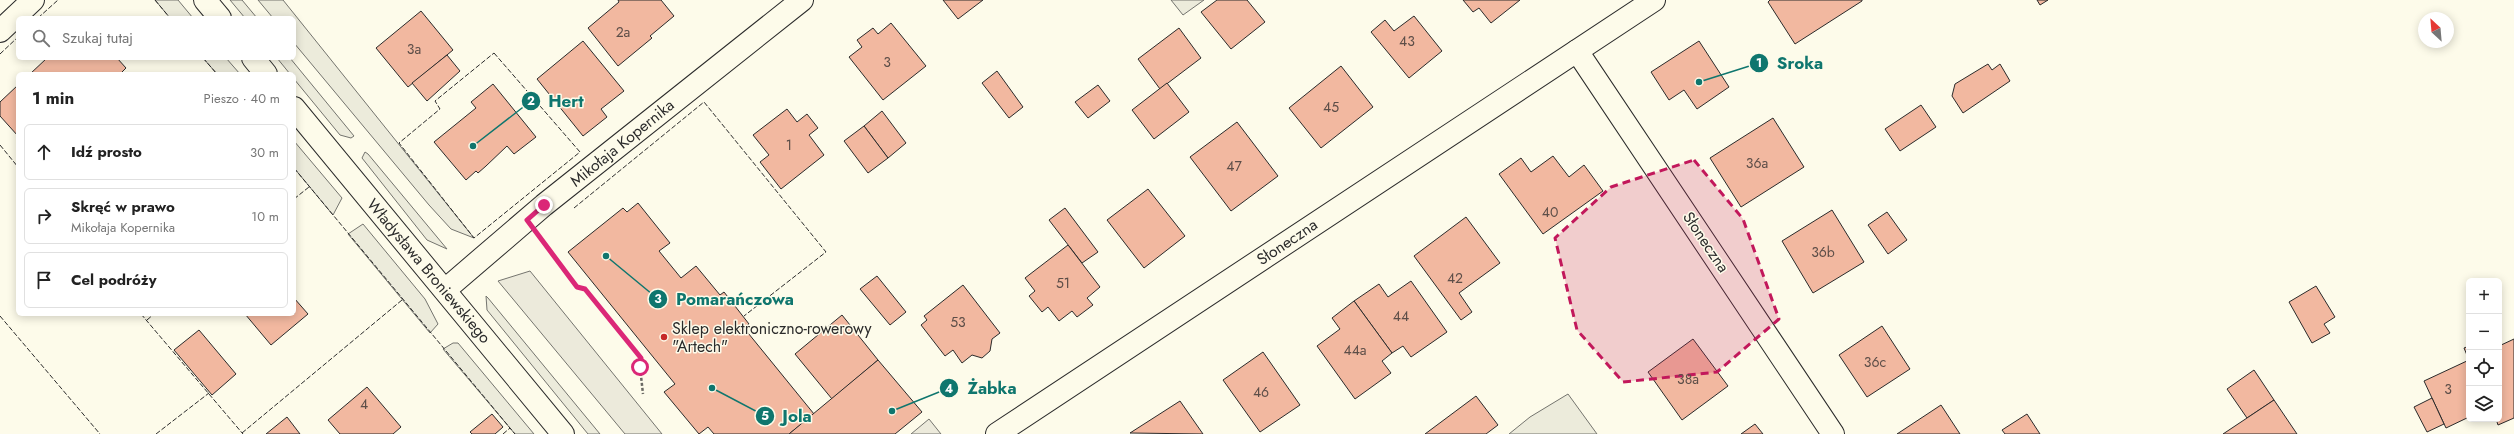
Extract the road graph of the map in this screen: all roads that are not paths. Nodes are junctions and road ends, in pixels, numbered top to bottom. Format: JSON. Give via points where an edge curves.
{"nodes":[{"id":1,"x":33,"y":0,"type":"edge"},
{"id":2,"x":205,"y":0,"type":"edge"},
{"id":3,"x":802,"y":0,"type":"edge"},
{"id":4,"x":1654,"y":0,"type":"edge"},
{"id":5,"x":218,"y":16,"type":"edge"},
{"id":6,"x":0,"y":30,"type":"edge"},
{"id":7,"x":1577,"y":51,"type":"junction"},
{"id":8,"x":255,"y":60,"type":"edge"},
{"id":9,"x":264,"y":72,"type":"edge"},
{"id":10,"x":296,"y":110,"type":"edge"},
{"id":11,"x":445,"y":290,"type":"junction"},
{"id":12,"x":563,"y":434,"type":"edge"},
{"id":13,"x":997,"y":434,"type":"edge"},
{"id":14,"x":1834,"y":434,"type":"edge"}],
"edges":[{"from":1,"to":6,"type":"street"},
{"from":2,"to":5,"type":"street"},
{"from":3,"to":11,"type":"street","name":"Mikołaja Kopernika","via":[[527,220]]},
{"from":4,"to":7,"type":"street","name":"Słoneczna"},
{"from":7,"to":13,"type":"street","name":"Słoneczna"},
{"from":7,"to":14,"type":"street","name":"Słoneczna"},
{"from":8,"to":9,"type":"street"},
{"from":10,"to":11,"type":"street","name":"Władysława Broniewskiego"},
{"from":11,"to":12,"type":"street","name":"Władysława Broniewskiego"}]}
